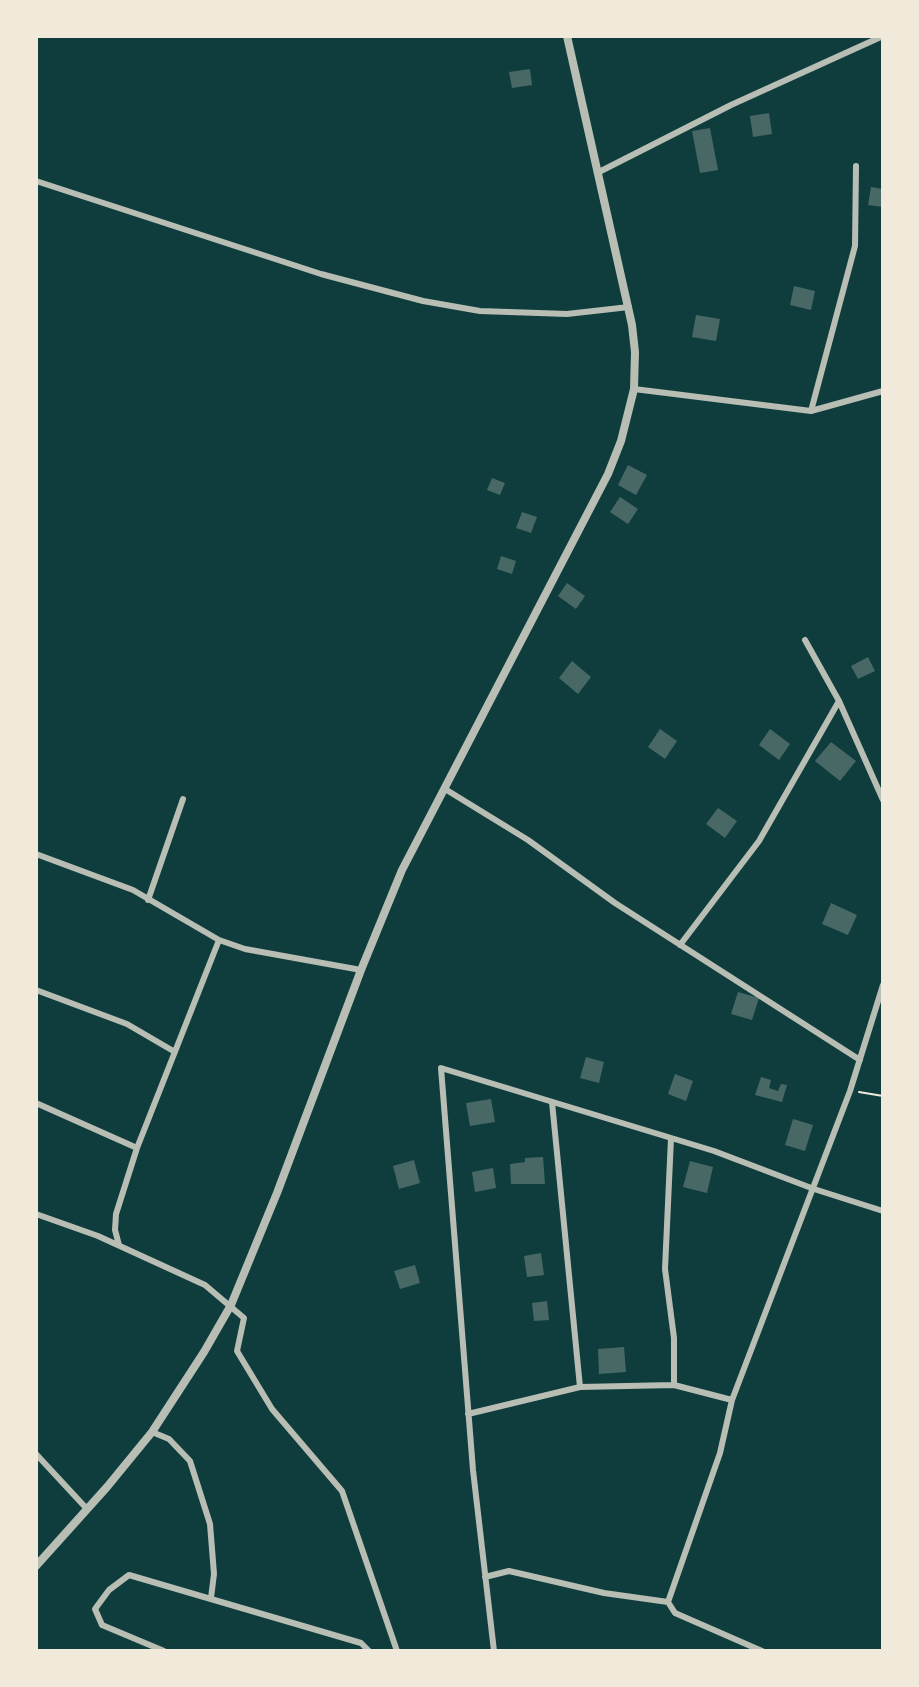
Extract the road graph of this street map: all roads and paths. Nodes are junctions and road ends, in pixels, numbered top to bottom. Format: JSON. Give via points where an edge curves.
{"nodes":[{"id":1,"x":567,"y":36,"type":"edge"},
{"id":2,"x":883,"y":36,"type":"edge"},
{"id":3,"x":856,"y":166,"type":"dead end"},
{"id":4,"x":597,"y":173,"type":"junction"},
{"id":5,"x":36,"y":181,"type":"edge"},
{"id":6,"x":629,"y":307,"type":"junction"},
{"id":7,"x":634,"y":389,"type":"junction"},
{"id":8,"x":883,"y":391,"type":"edge"},
{"id":9,"x":810,"y":411,"type":"junction"},
{"id":10,"x":806,"y":640,"type":"dead end"},
{"id":11,"x":839,"y":701,"type":"junction"},
{"id":12,"x":445,"y":789,"type":"junction"},
{"id":13,"x":183,"y":799,"type":"dead end"},
{"id":14,"x":883,"y":800,"type":"edge"},
{"id":15,"x":36,"y":854,"type":"edge"},
{"id":16,"x":148,"y":900,"type":"junction"},
{"id":17,"x":219,"y":940,"type":"junction"},
{"id":18,"x":680,"y":945,"type":"junction"},
{"id":19,"x":361,"y":970,"type":"junction"},
{"id":20,"x":883,"y":985,"type":"edge"},
{"id":21,"x":36,"y":990,"type":"edge"},
{"id":22,"x":175,"y":1052,"type":"junction"},
{"id":23,"x":860,"y":1060,"type":"junction"},
{"id":24,"x":850,"y":1091,"type":"junction"},
{"id":25,"x":883,"y":1096,"type":"edge"},
{"id":26,"x":552,"y":1102,"type":"junction"},
{"id":27,"x":36,"y":1103,"type":"edge"},
{"id":28,"x":671,"y":1138,"type":"junction"},
{"id":29,"x":137,"y":1148,"type":"junction"},
{"id":30,"x":814,"y":1189,"type":"junction"},
{"id":31,"x":883,"y":1211,"type":"edge"},
{"id":32,"x":36,"y":1214,"type":"edge"},
{"id":33,"x":119,"y":1245,"type":"junction"},
{"id":34,"x":231,"y":1305,"type":"junction"},
{"id":35,"x":674,"y":1385,"type":"junction"},
{"id":36,"x":580,"y":1387,"type":"junction"},
{"id":37,"x":732,"y":1400,"type":"junction"},
{"id":38,"x":468,"y":1414,"type":"junction"},
{"id":39,"x":152,"y":1432,"type":"junction"},
{"id":40,"x":36,"y":1454,"type":"edge"},
{"id":41,"x":87,"y":1509,"type":"junction"},
{"id":42,"x":36,"y":1566,"type":"edge"},
{"id":43,"x":485,"y":1577,"type":"junction"},
{"id":44,"x":211,"y":1598,"type":"junction"},
{"id":45,"x":668,"y":1602,"type":"junction"},
{"id":46,"x":164,"y":1651,"type":"edge"},
{"id":47,"x":369,"y":1651,"type":"edge"},
{"id":48,"x":396,"y":1651,"type":"edge"},
{"id":49,"x":494,"y":1651,"type":"edge"},
{"id":50,"x":762,"y":1651,"type":"edge"}],
"edges":[{"from":1,"to":4,"type":"street"},
{"from":2,"to":4,"type":"street","via":[[731,105]]},
{"from":3,"to":9,"type":"street","via":[[855,246]]},
{"from":4,"to":6,"type":"street"},
{"from":5,"to":6,"type":"street","via":[[321,274],[423,301],[480,312],[567,314]]},
{"from":6,"to":7,"type":"street","via":[[635,352]]},
{"from":7,"to":9,"type":"street"},
{"from":7,"to":12,"type":"street","via":[[608,474]]},
{"from":8,"to":9,"type":"street"},
{"from":10,"to":11,"type":"street"},
{"from":11,"to":14,"type":"street"},
{"from":11,"to":18,"type":"street","via":[[759,841]]},
{"from":12,"to":18,"type":"street","via":[[528,840]]},
{"from":12,"to":19,"type":"street","via":[[402,870]]},
{"from":13,"to":16,"type":"street"},
{"from":15,"to":16,"type":"street","via":[[133,890]]},
{"from":16,"to":17,"type":"street"},
{"from":17,"to":19,"type":"street","via":[[245,950]]},
{"from":17,"to":22,"type":"street"},
{"from":18,"to":23,"type":"street"},
{"from":19,"to":34,"type":"street"},
{"from":20,"to":23,"type":"street"},
{"from":21,"to":22,"type":"street","via":[[127,1024]]},
{"from":22,"to":29,"type":"street"},
{"from":23,"to":24,"type":"street"},
{"from":24,"to":25,"type":"path"},
{"from":24,"to":30,"type":"street"},
{"from":26,"to":28,"type":"street"},
{"from":26,"to":36,"type":"street"},
{"from":26,"to":38,"type":"street","via":[[441,1068]]},
{"from":27,"to":29,"type":"street"},
{"from":28,"to":30,"type":"street"},
{"from":28,"to":35,"type":"street","via":[[665,1269],[674,1338]]},
{"from":29,"to":33,"type":"street","via":[[116,1214]]},
{"from":30,"to":31,"type":"street"},
{"from":30,"to":37,"type":"street"},
{"from":32,"to":33,"type":"street"},
{"from":33,"to":34,"type":"street","via":[[205,1285]]},
{"from":34,"to":39,"type":"street"},
{"from":34,"to":48,"type":"street","via":[[244,1318],[237,1351],[272,1409],[342,1491]]},
{"from":35,"to":36,"type":"street"},
{"from":35,"to":37,"type":"street"},
{"from":36,"to":38,"type":"street"},
{"from":37,"to":45,"type":"street","via":[[720,1453]]},
{"from":38,"to":43,"type":"street"},
{"from":39,"to":41,"type":"street"},
{"from":39,"to":44,"type":"street","via":[[169,1439],[190,1461],[210,1524],[214,1574]]},
{"from":40,"to":41,"type":"street"},
{"from":41,"to":42,"type":"street"},
{"from":43,"to":45,"type":"street","via":[[509,1571],[604,1593]]},
{"from":43,"to":49,"type":"street"},
{"from":44,"to":46,"type":"street","via":[[129,1575],[109,1590],[95,1609],[102,1625]]},
{"from":44,"to":47,"type":"street","via":[[361,1643]]},
{"from":45,"to":50,"type":"street","via":[[675,1612]]}]}
